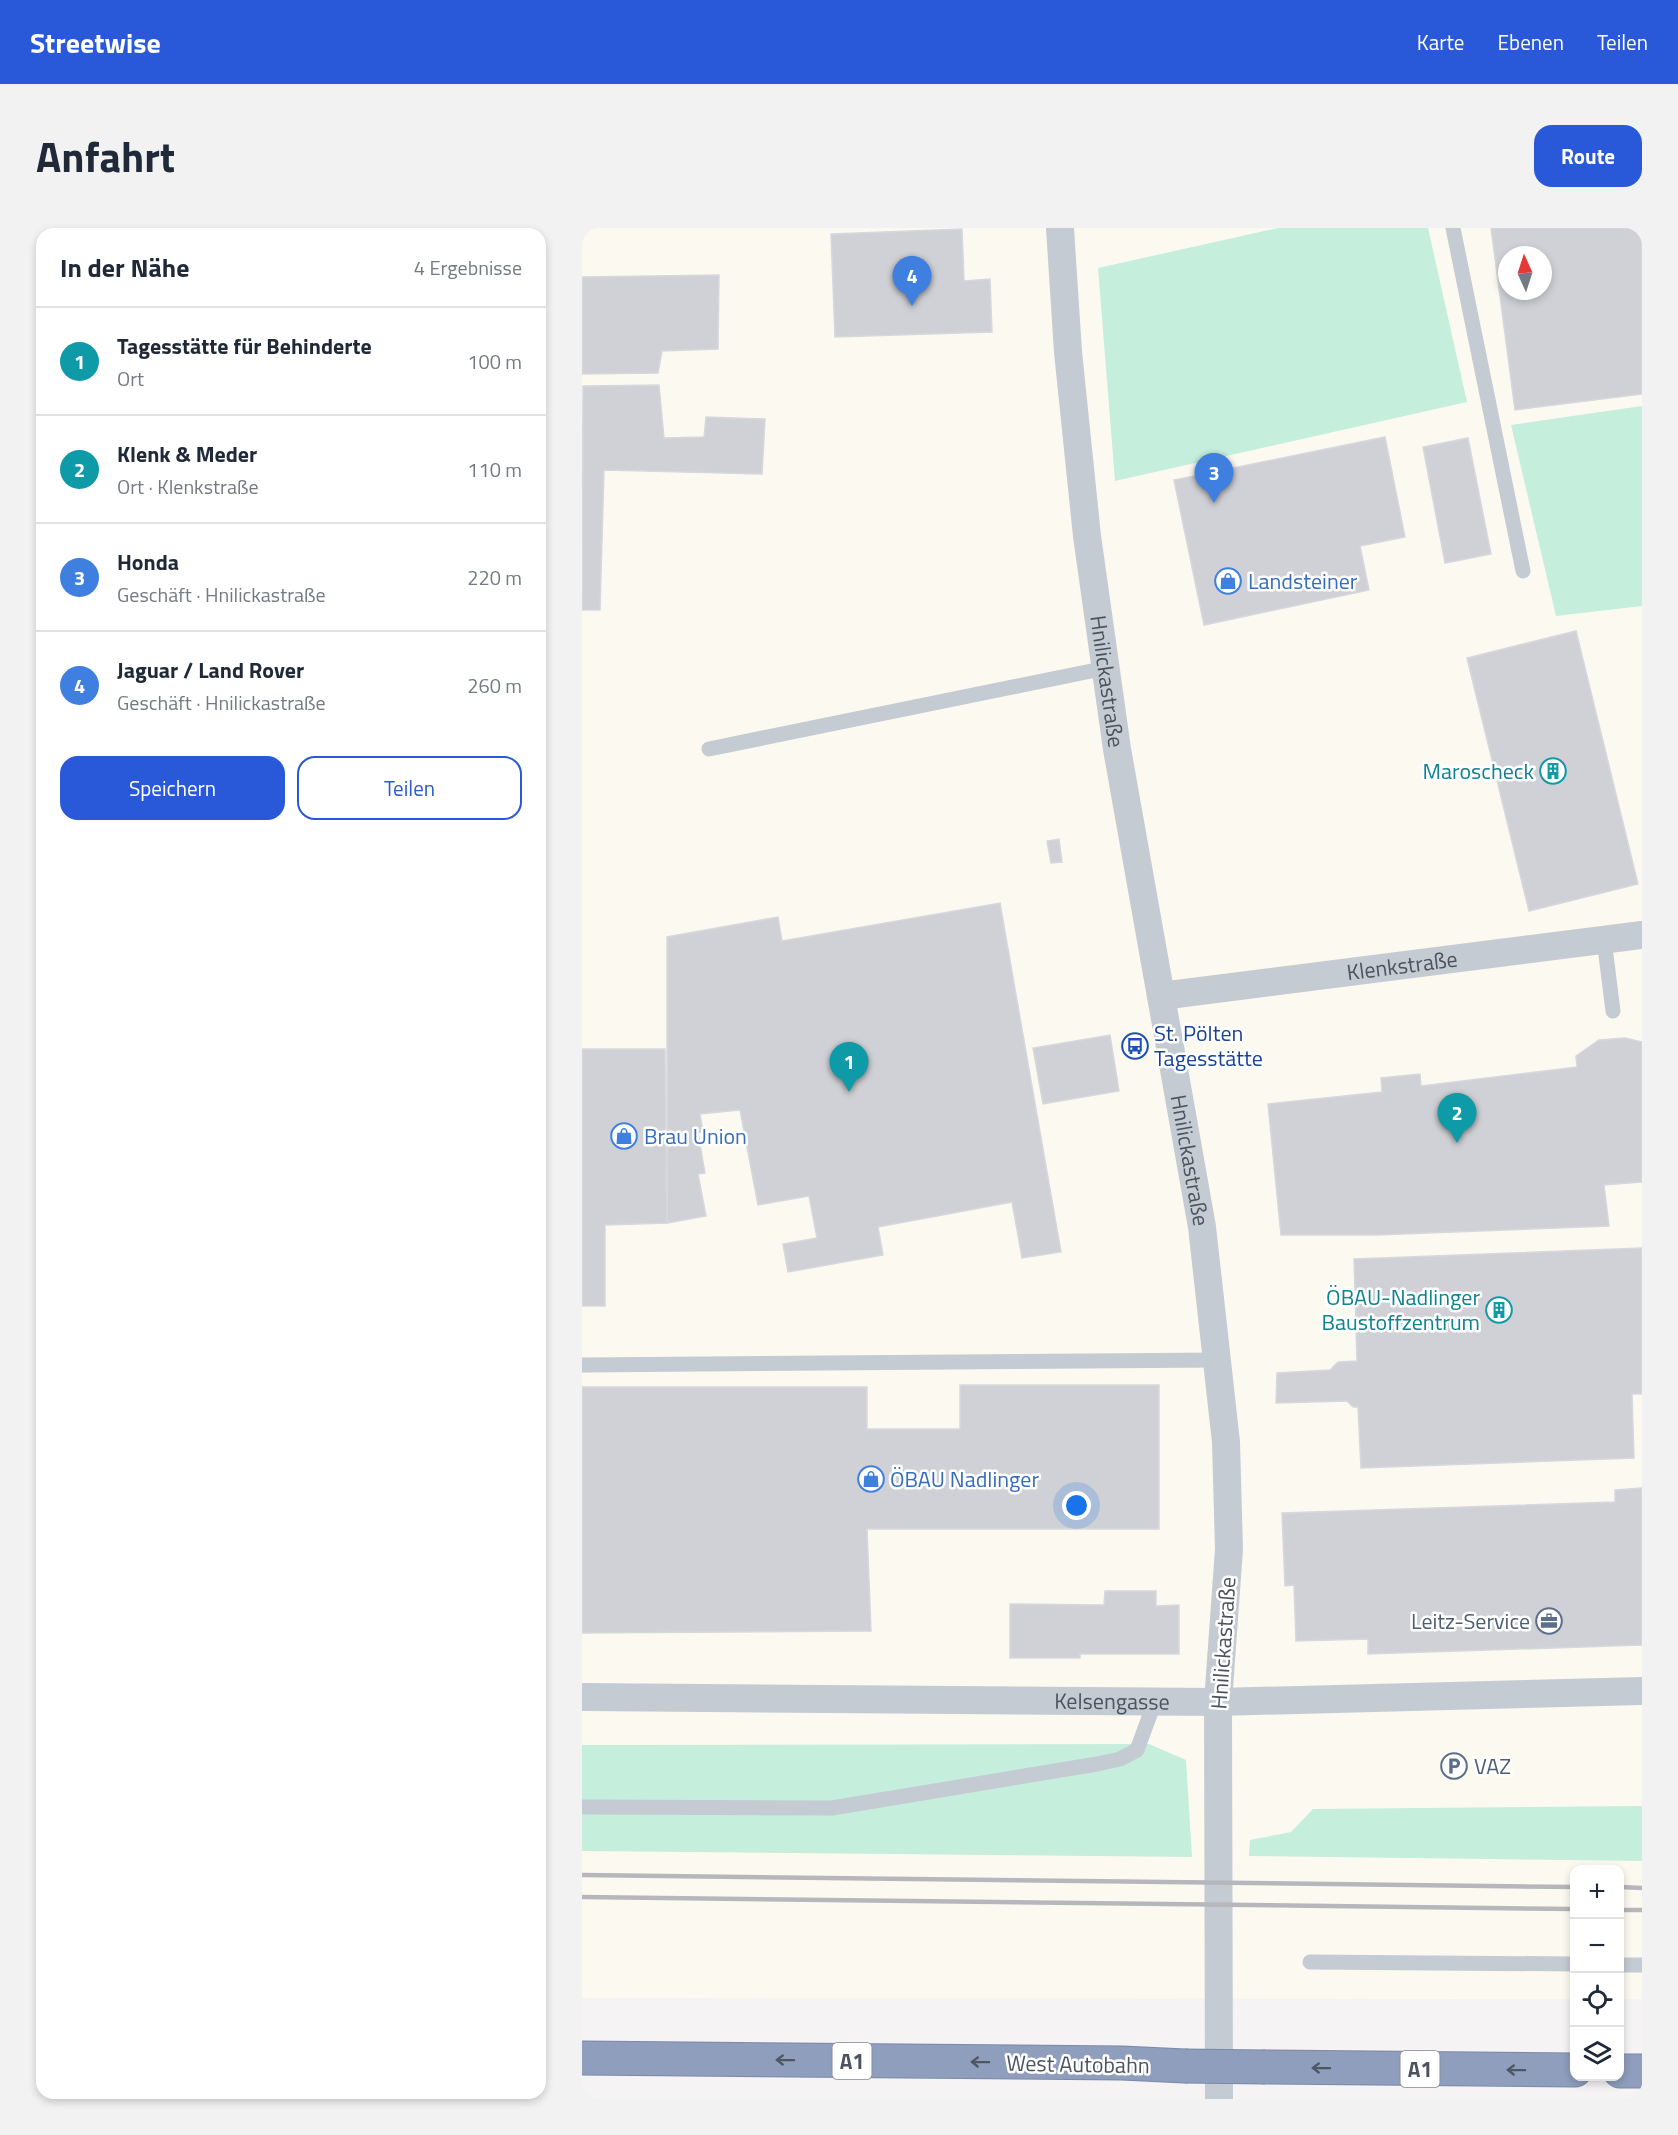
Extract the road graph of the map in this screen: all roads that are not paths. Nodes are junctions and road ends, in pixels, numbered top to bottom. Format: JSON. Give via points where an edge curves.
{"nodes":[{"id":1,"x":1060,"y":228,"type":"edge"},
{"id":2,"x":1453,"y":228,"type":"edge"},
{"id":3,"x":1523,"y":571,"type":"dead end"},
{"id":4,"x":1106,"y":668,"type":"junction"},
{"id":5,"x":709,"y":749,"type":"dead end"},
{"id":6,"x":1642,"y":934,"type":"edge"},
{"id":7,"x":1604,"y":939,"type":"junction"},
{"id":8,"x":1161,"y":996,"type":"junction"},
{"id":9,"x":1612,"y":1011,"type":"dead end"},
{"id":10,"x":1218,"y":1359,"type":"junction"},
{"id":11,"x":582,"y":1365,"type":"edge"},
{"id":12,"x":1642,"y":1691,"type":"edge"},
{"id":13,"x":582,"y":1697,"type":"edge"},
{"id":14,"x":1155,"y":1701,"type":"junction"},
{"id":15,"x":1218,"y":1702,"type":"junction"},
{"id":16,"x":582,"y":1807,"type":"edge"},
{"id":17,"x":1310,"y":1962,"type":"dead end"},
{"id":18,"x":1570,"y":1964,"type":"edge"},
{"id":19,"x":1624,"y":1965,"type":"edge"},
{"id":20,"x":1642,"y":1965,"type":"edge"},
{"id":21,"x":582,"y":2058,"type":"edge"},
{"id":22,"x":1570,"y":2070,"type":"edge"},
{"id":23,"x":1624,"y":2071,"type":"edge"},
{"id":24,"x":1642,"y":2071,"type":"edge"},
{"id":25,"x":1219,"y":2099,"type":"edge"}],
"edges":[{"from":1,"to":4,"type":"street","name":"Hnilickastraße","via":[[1087,536]]},
{"from":2,"to":3,"type":"lane"},
{"from":4,"to":5,"type":"lane"},
{"from":4,"to":8,"type":"street","name":"Hnilickastraße"},
{"from":6,"to":7,"type":"street","name":"Klenkstraße"},
{"from":7,"to":8,"type":"street","name":"Klenkstraße"},
{"from":7,"to":9,"type":"lane"},
{"from":8,"to":10,"type":"street","name":"Hnilickastraße","via":[[1202,1227]]},
{"from":10,"to":11,"type":"lane"},
{"from":10,"to":15,"type":"street","name":"Hnilickastraße","via":[[1226,1442],[1229,1549]]},
{"from":12,"to":15,"type":"street","name":"Kelsengasse"},
{"from":13,"to":14,"type":"street","name":"Kelsengasse"},
{"from":14,"to":15,"type":"street","name":"Kelsengasse"},
{"from":14,"to":16,"type":"lane","via":[[1137,1750],[1097,1764],[832,1808]]},
{"from":15,"to":25,"type":"street","name":"Hnilickastraße"},
{"from":17,"to":18,"type":"lane"},
{"from":19,"to":20,"type":"lane"},
{"from":22,"to":21,"type":"highway","name":"West Autobahn","number":"A1","one_way":true,"bridge":true},
{"from":23,"to":24,"type":"highway"}]}
